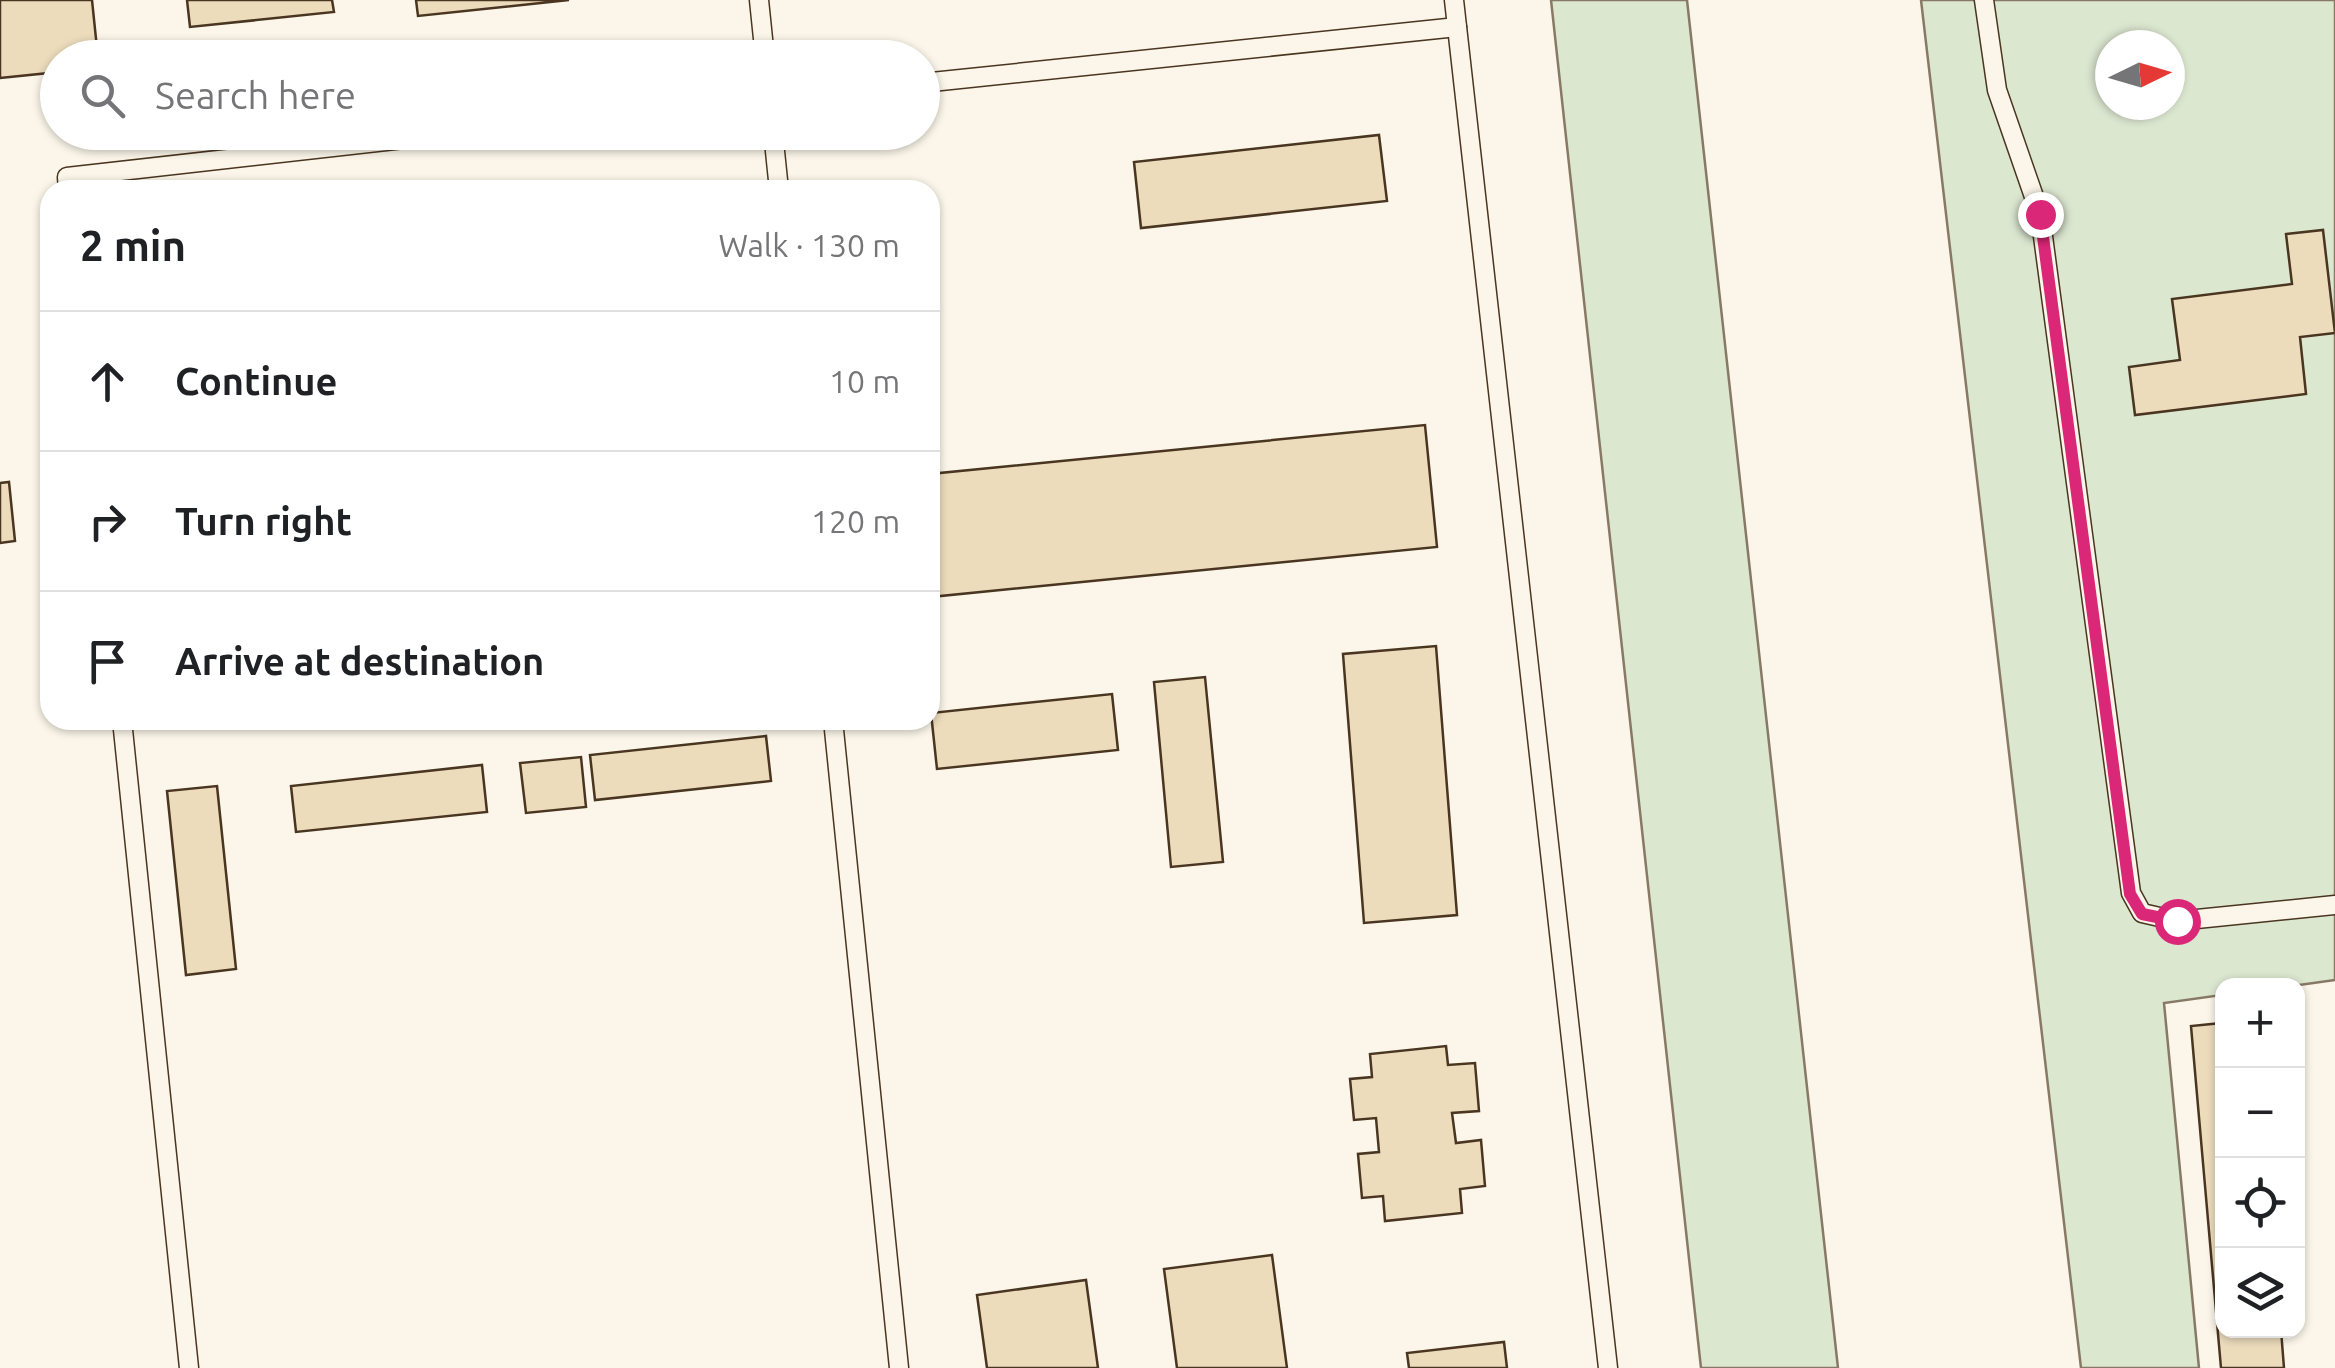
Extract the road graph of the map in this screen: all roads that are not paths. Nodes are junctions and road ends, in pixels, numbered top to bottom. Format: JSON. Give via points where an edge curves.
{"nodes":[{"id":1,"x":760,"y":0,"type":"edge"},
{"id":2,"x":1454,"y":0,"type":"edge"},
{"id":3,"x":1984,"y":0,"type":"edge"},
{"id":4,"x":1458,"y":27,"type":"junction"},
{"id":5,"x":763,"y":40,"type":"edge"},
{"id":6,"x":940,"y":81,"type":"edge"},
{"id":7,"x":306,"y":150,"type":"edge"},
{"id":8,"x":775,"y":150,"type":"edge"},
{"id":9,"x":67,"y":180,"type":"edge"},
{"id":10,"x":778,"y":180,"type":"edge"},
{"id":11,"x":123,"y":730,"type":"edge"},
{"id":12,"x":834,"y":730,"type":"edge"},
{"id":13,"x":2335,"y":905,"type":"edge"},
{"id":14,"x":188,"y":1368,"type":"edge"},
{"id":15,"x":898,"y":1368,"type":"edge"},
{"id":16,"x":1608,"y":1368,"type":"edge"}],
"edges":[{"from":1,"to":5,"type":"lane"},
{"from":2,"to":4,"type":"lane"},
{"from":3,"to":13,"type":"lane","via":[[1997,90],[2040,214],[2130,894],[2142,914],[2177,921]]},
{"from":4,"to":6,"type":"lane"},
{"from":4,"to":16,"type":"lane"},
{"from":7,"to":9,"type":"lane"},
{"from":8,"to":10,"type":"lane"},
{"from":11,"to":14,"type":"lane"},
{"from":12,"to":15,"type":"lane"}]}
